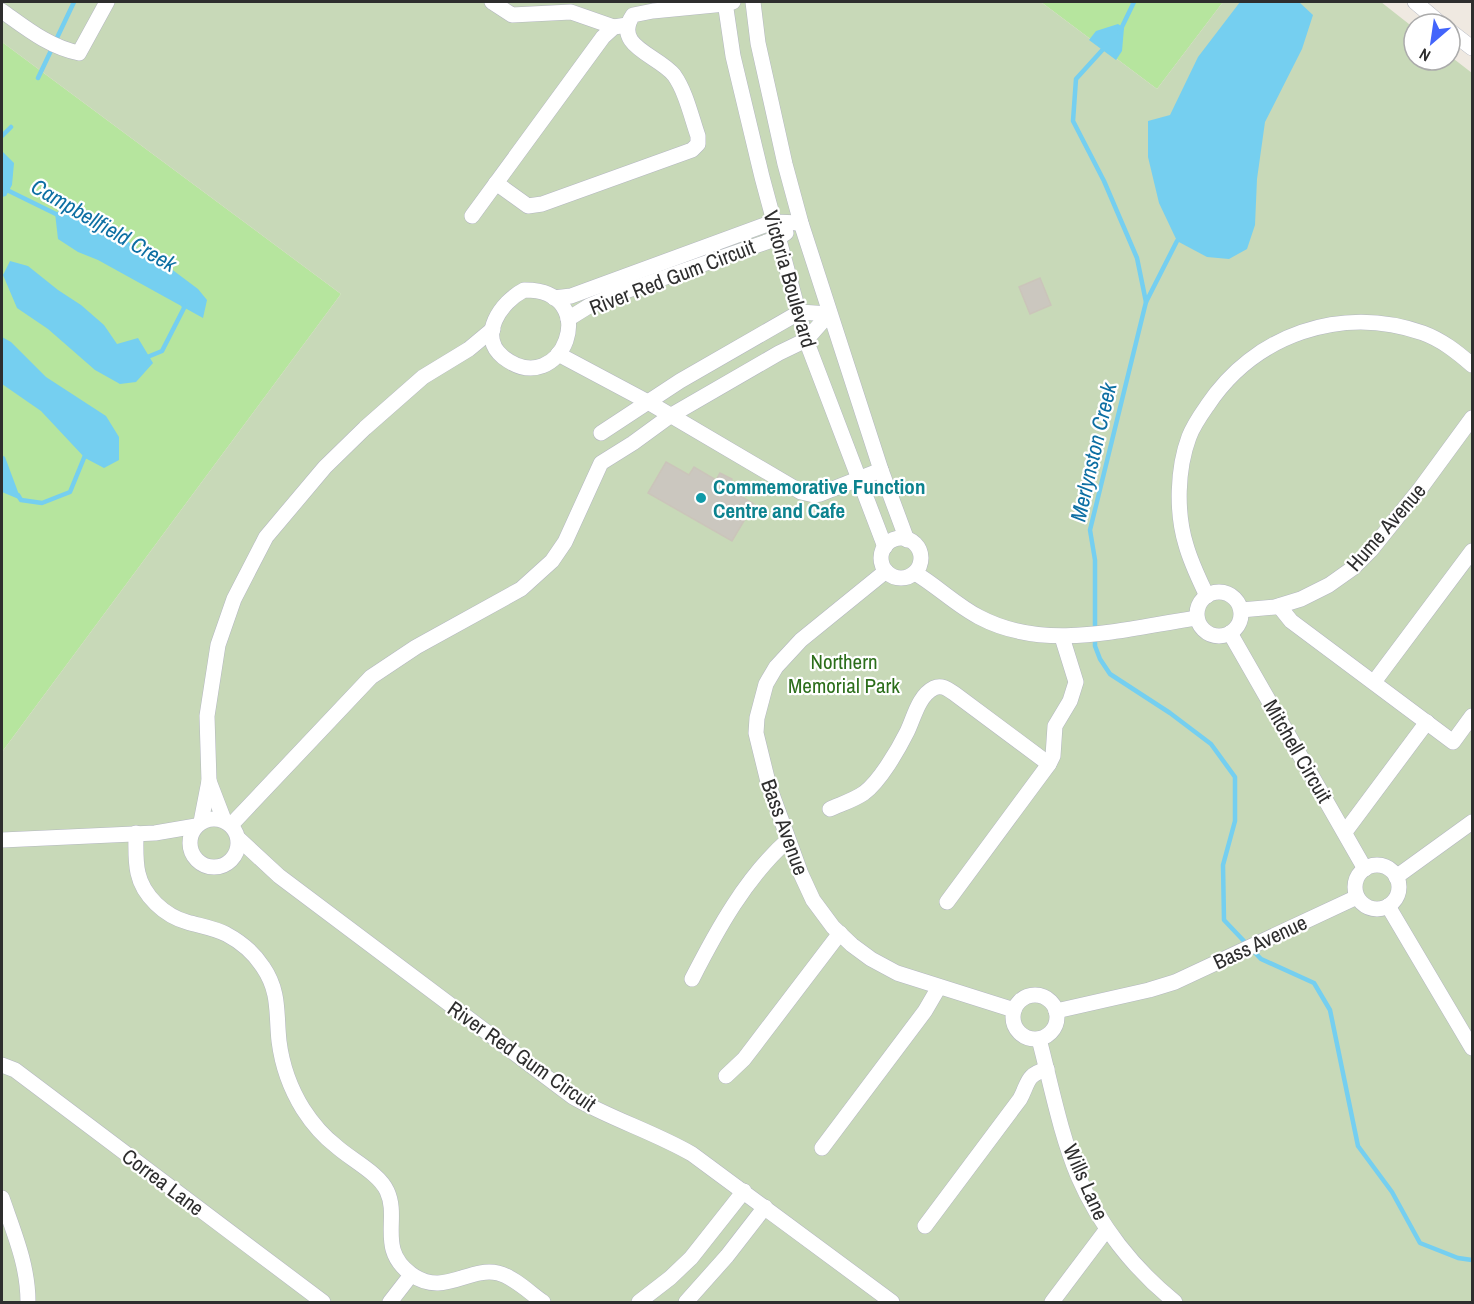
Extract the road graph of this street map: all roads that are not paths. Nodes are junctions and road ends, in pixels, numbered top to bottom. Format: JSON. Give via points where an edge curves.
{"nodes":[{"id":1,"x":107,"y":2,"type":"edge"},
{"id":2,"x":492,"y":2,"type":"edge"},
{"id":3,"x":728,"y":2,"type":"edge"},
{"id":4,"x":753,"y":2,"type":"edge"},
{"id":5,"x":2,"y":11,"type":"edge"},
{"id":6,"x":620,"y":26,"type":"junction"},
{"id":7,"x":496,"y":183,"type":"junction"},
{"id":8,"x":472,"y":216,"type":"dead end"},
{"id":9,"x":773,"y":222,"type":"junction"},
{"id":10,"x":801,"y":223,"type":"junction"},
{"id":11,"x":778,"y":238,"type":"junction"},
{"id":12,"x":554,"y":298,"type":"junction"},
{"id":13,"x":800,"y":312,"type":"junction"},
{"id":14,"x":829,"y":314,"type":"junction"},
{"id":15,"x":568,"y":320,"type":"junction"},
{"id":16,"x":493,"y":330,"type":"junction"},
{"id":17,"x":806,"y":340,"type":"junction"},
{"id":18,"x":469,"y":349,"type":"junction"},
{"id":19,"x":496,"y":351,"type":"junction"},
{"id":20,"x":558,"y":354,"type":"junction"},
{"id":21,"x":1473,"y":364,"type":"edge"},
{"id":22,"x":648,"y":402,"type":"junction"},
{"id":23,"x":670,"y":416,"type":"junction"},
{"id":24,"x":1473,"y":418,"type":"edge"},
{"id":25,"x":619,"y":421,"type":"junction"},
{"id":26,"x":601,"y":433,"type":"dead end"},
{"id":27,"x":633,"y":443,"type":"junction"},
{"id":28,"x":881,"y":470,"type":"junction"},
{"id":29,"x":858,"y":479,"type":"junction"},
{"id":30,"x":907,"y":540,"type":"junction"},
{"id":31,"x":885,"y":547,"type":"junction"},
{"id":32,"x":1473,"y":551,"type":"edge"},
{"id":33,"x":886,"y":571,"type":"junction"},
{"id":34,"x":915,"y":573,"type":"junction"},
{"id":35,"x":1207,"y":596,"type":"junction"},
{"id":36,"x":1279,"y":606,"type":"junction"},
{"id":37,"x":1240,"y":610,"type":"junction"},
{"id":38,"x":1197,"y":618,"type":"junction"},
{"id":39,"x":1230,"y":633,"type":"junction"},
{"id":40,"x":1067,"y":637,"type":"junction"},
{"id":41,"x":1374,"y":682,"type":"junction"},
{"id":42,"x":1473,"y":716,"type":"edge"},
{"id":43,"x":1426,"y":722,"type":"junction"},
{"id":44,"x":1049,"y":764,"type":"junction"},
{"id":45,"x":209,"y":781,"type":"junction"},
{"id":46,"x":830,"y":809,"type":"dead end"},
{"id":47,"x":228,"y":822,"type":"junction"},
{"id":48,"x":1473,"y":822,"type":"edge"},
{"id":49,"x":198,"y":824,"type":"junction"},
{"id":50,"x":1345,"y":832,"type":"junction"},
{"id":51,"x":136,"y":833,"type":"junction"},
{"id":52,"x":155,"y":833,"type":"junction"},
{"id":53,"x":239,"y":839,"type":"junction"},
{"id":54,"x":2,"y":840,"type":"edge"},
{"id":55,"x":788,"y":840,"type":"junction"},
{"id":56,"x":190,"y":848,"type":"junction"},
{"id":57,"x":232,"y":860,"type":"junction"},
{"id":58,"x":1365,"y":869,"type":"junction"},
{"id":59,"x":279,"y":876,"type":"junction"},
{"id":60,"x":1396,"y":877,"type":"junction"},
{"id":61,"x":1357,"y":897,"type":"junction"},
{"id":62,"x":947,"y":902,"type":"dead end"},
{"id":63,"x":1388,"y":906,"type":"junction"},
{"id":64,"x":840,"y":933,"type":"junction"},
{"id":65,"x":692,"y":979,"type":"dead end"},
{"id":66,"x":939,"y":987,"type":"junction"},
{"id":67,"x":1014,"y":1010,"type":"junction"},
{"id":68,"x":1056,"y":1011,"type":"junction"},
{"id":69,"x":1040,"y":1039,"type":"junction"},
{"id":70,"x":1473,"y":1048,"type":"edge"},
{"id":71,"x":2,"y":1065,"type":"edge"},
{"id":72,"x":1047,"y":1069,"type":"junction"},
{"id":73,"x":726,"y":1076,"type":"dead end"},
{"id":74,"x":822,"y":1148,"type":"dead end"},
{"id":75,"x":744,"y":1191,"type":"junction"},
{"id":76,"x":2,"y":1198,"type":"edge"},
{"id":77,"x":765,"y":1207,"type":"junction"},
{"id":78,"x":925,"y":1226,"type":"dead end"},
{"id":79,"x":1107,"y":1229,"type":"junction"},
{"id":80,"x":411,"y":1275,"type":"junction"},
{"id":81,"x":28,"y":1302,"type":"edge"},
{"id":82,"x":323,"y":1302,"type":"edge"},
{"id":83,"x":390,"y":1302,"type":"edge"},
{"id":84,"x":543,"y":1302,"type":"edge"},
{"id":85,"x":639,"y":1302,"type":"edge"},
{"id":86,"x":686,"y":1302,"type":"edge"},
{"id":87,"x":892,"y":1302,"type":"edge"},
{"id":88,"x":1052,"y":1302,"type":"edge"},
{"id":89,"x":1175,"y":1302,"type":"edge"}],
"edges":[{"from":1,"to":5,"type":"street","via":[[79,53],[45,41]]},
{"from":2,"to":6,"type":"street","via":[[512,15],[571,12]]},
{"from":3,"to":6,"type":"street","via":[[633,15]]},
{"from":3,"to":9,"type":"street","name":"Victoria Boulevard","via":[[733,56]]},
{"from":4,"to":10,"type":"street","name":"Victoria Boulevard","via":[[758,43]]},
{"from":6,"to":7,"type":"street","via":[[603,37]]},
{"from":6,"to":7,"type":"street","via":[[635,45],[673,74],[698,144],[692,150],[542,204],[528,206]]},
{"from":7,"to":8,"type":"street"},
{"from":9,"to":10,"type":"street","name":"River Red Gum Circuit"},
{"from":9,"to":11,"type":"street","name":"Victoria Boulevard"},
{"from":9,"to":12,"type":"street","name":"River Red Gum Circuit","via":[[571,296]]},
{"from":10,"to":11,"type":"street","name":"River Red Gum Circuit"},
{"from":10,"to":14,"type":"street","name":"Victoria Boulevard"},
{"from":11,"to":13,"type":"street","name":"Victoria Boulevard"},
{"from":11,"to":15,"type":"street","name":"River Red Gum Circuit","via":[[617,294]]},
{"from":12,"to":15,"type":"street"},
{"from":12,"to":16,"type":"street","via":[[537,290],[524,290],[505,303]]},
{"from":13,"to":14,"type":"street"},
{"from":13,"to":17,"type":"street","name":"Victoria Boulevard"},
{"from":13,"to":22,"type":"street"},
{"from":14,"to":17,"type":"street"},
{"from":14,"to":28,"type":"street","name":"Victoria Boulevard"},
{"from":15,"to":20,"type":"street","via":[[567,338]]},
{"from":16,"to":18,"type":"street"},
{"from":16,"to":19,"type":"street"},
{"from":17,"to":23,"type":"street"},
{"from":17,"to":29,"type":"street","name":"Victoria Boulevard"},
{"from":18,"to":19,"type":"street"},
{"from":18,"to":45,"type":"street","via":[[423,377],[365,428],[325,467],[266,537],[234,598],[218,645],[207,716]]},
{"from":19,"to":20,"type":"street","via":[[517,365],[530,368],[543,366]]},
{"from":20,"to":22,"type":"street"},
{"from":21,"to":35,"type":"street","via":[[1445,343],[1422,333],[1356,321],[1305,330],[1270,345],[1239,367],[1200,416],[1181,466],[1182,525],[1193,566]]},
{"from":22,"to":23,"type":"street"},
{"from":22,"to":25,"type":"street"},
{"from":23,"to":27,"type":"street"},
{"from":23,"to":29,"type":"street","via":[[801,492],[820,494]]},
{"from":24,"to":36,"type":"street","name":"Hume Avenue","via":[[1353,568],[1329,585]]},
{"from":25,"to":26,"type":"street"},
{"from":25,"to":27,"type":"street"},
{"from":27,"to":47,"type":"street","via":[[601,463],[565,542],[552,561],[521,589],[371,676]]},
{"from":28,"to":29,"type":"street"},
{"from":28,"to":30,"type":"street","name":"Victoria Boulevard"},
{"from":29,"to":31,"type":"street","name":"Victoria Boulevard"},
{"from":30,"to":31,"type":"street","via":[[895,540]]},
{"from":30,"to":34,"type":"street","via":[[920,554]]},
{"from":31,"to":33,"type":"street","via":[[881,560]]},
{"from":32,"to":41,"type":"street"},
{"from":33,"to":34,"type":"street","via":[[897,578]]},
{"from":33,"to":55,"type":"street","name":"Bass Avenue","via":[[801,640],[780,661],[766,684],[756,733]]},
{"from":34,"to":40,"type":"street","via":[[960,606],[999,627]]},
{"from":35,"to":37,"type":"street","via":[[1228,594]]},
{"from":35,"to":38,"type":"street","via":[[1199,605]]},
{"from":36,"to":37,"type":"street","name":"Hume Avenue"},
{"from":36,"to":41,"type":"street","via":[[1291,621]]},
{"from":37,"to":39,"type":"street","via":[[1239,623]]},
{"from":38,"to":39,"type":"street","via":[[1210,634]]},
{"from":38,"to":40,"type":"street"},
{"from":39,"to":50,"type":"street","name":"Mitchell Circuit"},
{"from":40,"to":44,"type":"street","via":[[1076,682],[1054,726]]},
{"from":41,"to":43,"type":"street"},
{"from":42,"to":43,"type":"street","via":[[1453,742]]},
{"from":43,"to":50,"type":"street"},
{"from":44,"to":46,"type":"street","via":[[955,694],[938,687],[923,699],[902,743],[870,788]]},
{"from":44,"to":62,"type":"street"},
{"from":45,"to":47,"type":"street"},
{"from":45,"to":49,"type":"street"},
{"from":47,"to":49,"type":"street","via":[[216,818]]},
{"from":47,"to":53,"type":"street"},
{"from":48,"to":60,"type":"street"},
{"from":49,"to":52,"type":"street"},
{"from":49,"to":56,"type":"street"},
{"from":50,"to":58,"type":"street","name":"Mitchell Circuit"},
{"from":51,"to":52,"type":"street"},
{"from":51,"to":54,"type":"street"},
{"from":51,"to":80,"type":"street","via":[[138,876],[158,906],[178,919],[215,929],[236,940],[263,968],[275,993],[281,1052],[297,1098],[323,1134],[386,1188],[392,1246],[396,1258]]},
{"from":52,"to":56,"type":"street"},
{"from":53,"to":57,"type":"street"},
{"from":53,"to":59,"type":"street","name":"River Red Gum Circuit"},
{"from":55,"to":64,"type":"street","name":"Bass Avenue","via":[[813,900]]},
{"from":55,"to":65,"type":"street","via":[[762,865]]},
{"from":56,"to":57,"type":"street","via":[[198,861],[211,867]]},
{"from":57,"to":59,"type":"street","name":"River Red Gum Circuit"},
{"from":58,"to":60,"type":"street","via":[[1386,867]]},
{"from":58,"to":61,"type":"street","via":[[1356,878]]},
{"from":59,"to":75,"type":"street","name":"River Red Gum Circuit","via":[[573,1097],[670,1141]]},
{"from":60,"to":63,"type":"street","via":[[1397,896]]},
{"from":61,"to":63,"type":"street","via":[[1374,909]]},
{"from":61,"to":68,"type":"street","name":"Bass Avenue","via":[[1167,985]]},
{"from":63,"to":70,"type":"street"},
{"from":64,"to":66,"type":"street","name":"Bass Avenue","via":[[871,959],[897,973]]},
{"from":64,"to":73,"type":"street","via":[[741,1063]]},
{"from":66,"to":67,"type":"street","name":"Bass Avenue"},
{"from":66,"to":74,"type":"street"},
{"from":67,"to":68,"type":"street","via":[[1023,999],[1036,995],[1049,1000]]},
{"from":67,"to":69,"type":"street","via":[[1019,1032]]},
{"from":68,"to":69,"type":"street","via":[[1056,1026]]},
{"from":69,"to":72,"type":"street","name":"Wills Lane"},
{"from":71,"to":82,"type":"street","name":"Correa Lane","via":[[15,1070]]},
{"from":72,"to":78,"type":"street","via":[[1029,1078],[1020,1099]]},
{"from":72,"to":79,"type":"street","name":"Wills Lane","via":[[1078,1174]]},
{"from":75,"to":77,"type":"street","name":"River Red Gum Circuit"},
{"from":75,"to":85,"type":"street","via":[[691,1258]]},
{"from":76,"to":81,"type":"street","via":[[23,1256]]},
{"from":77,"to":86,"type":"street"},
{"from":77,"to":87,"type":"street","name":"River Red Gum Circuit"},
{"from":79,"to":88,"type":"street"},
{"from":79,"to":89,"type":"street","name":"Wills Lane","via":[[1132,1262]]},
{"from":80,"to":83,"type":"street"},
{"from":80,"to":84,"type":"street","via":[[446,1284],[498,1273]]}]}
